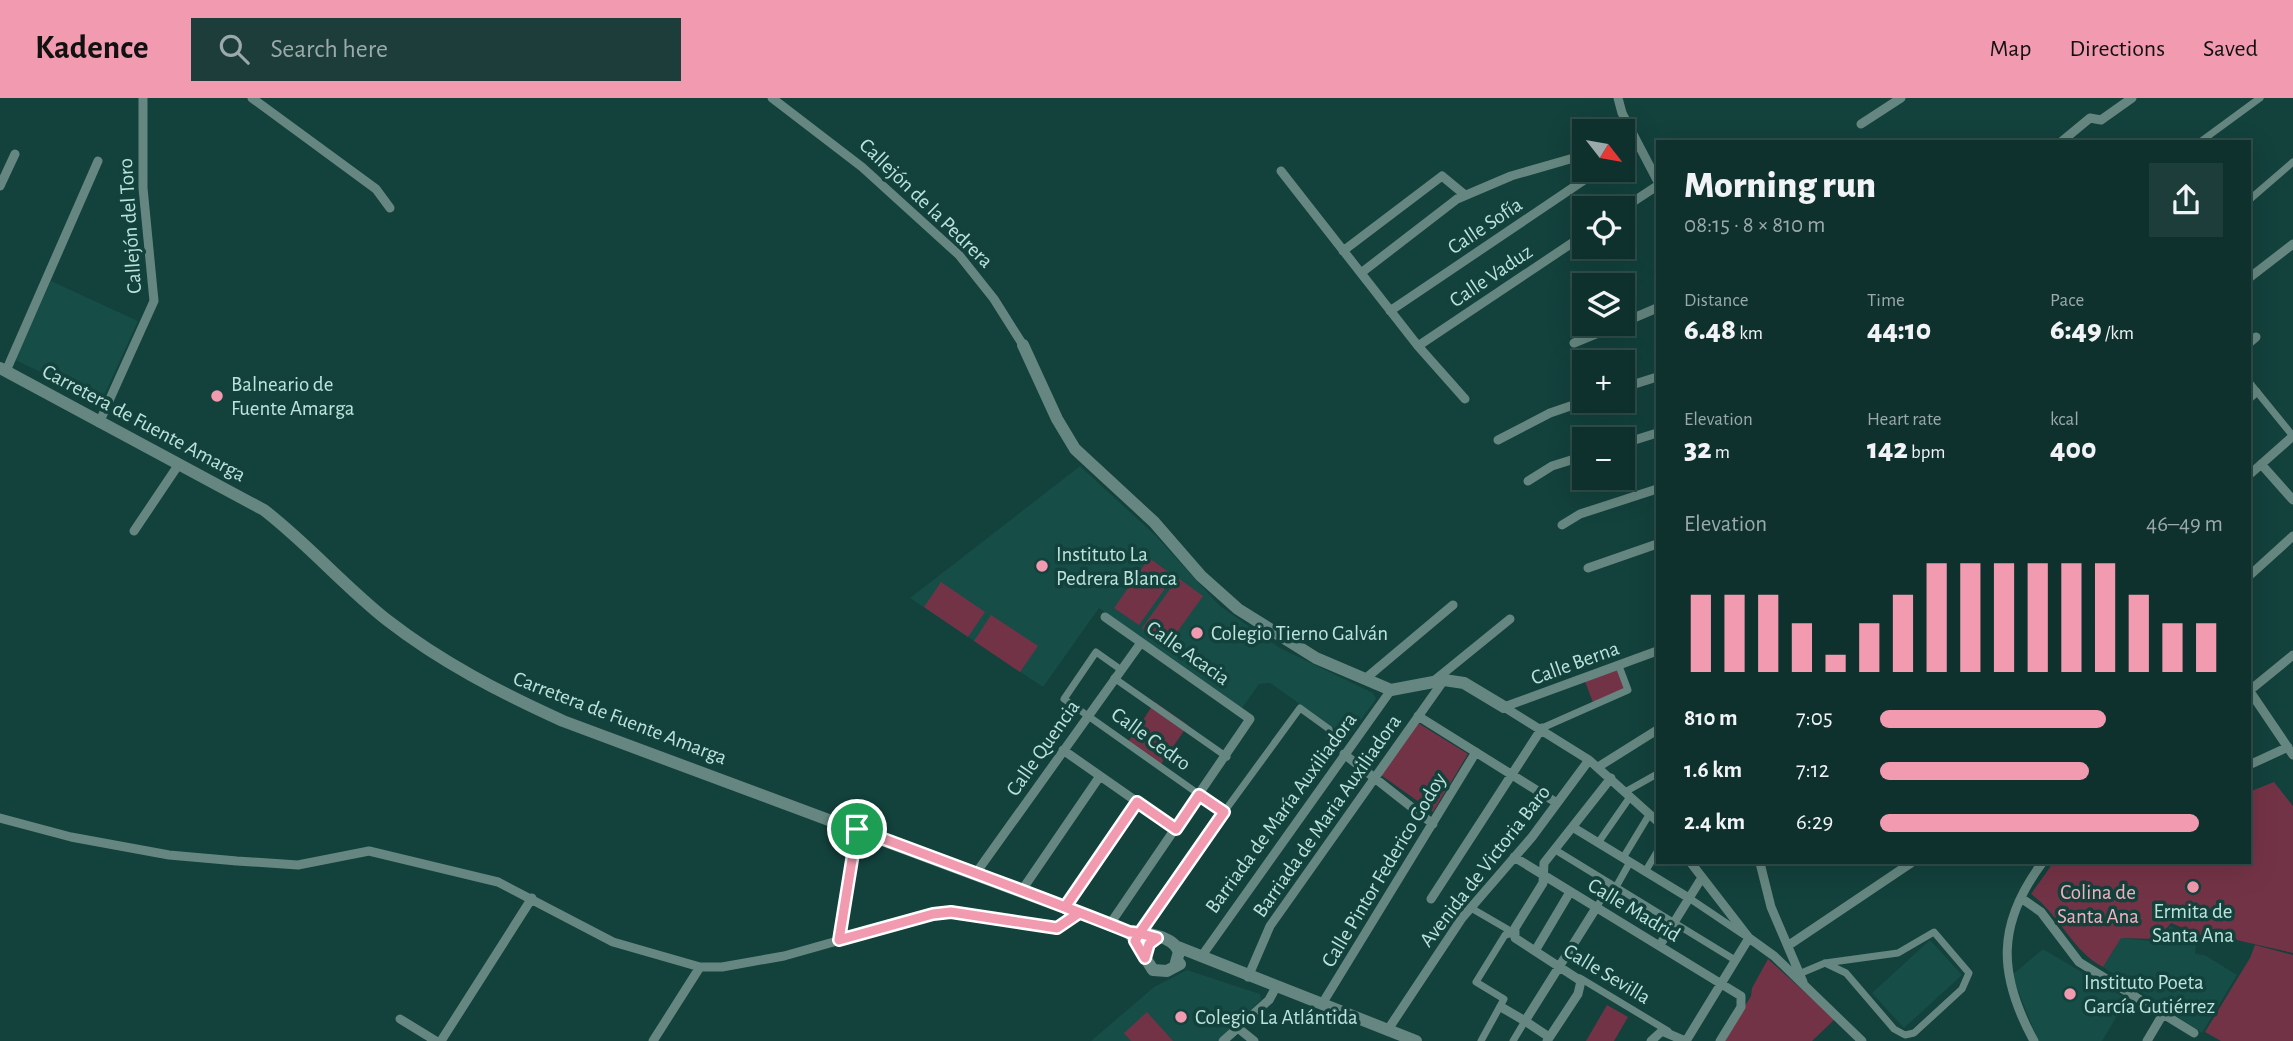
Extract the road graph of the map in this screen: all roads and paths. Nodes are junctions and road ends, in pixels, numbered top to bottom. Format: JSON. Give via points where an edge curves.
{"nodes":[{"id":1,"x":143,"y":98,"type":"edge"},
{"id":2,"x":252,"y":98,"type":"edge"},
{"id":3,"x":772,"y":98,"type":"edge"},
{"id":4,"x":1618,"y":98,"type":"edge"},
{"id":5,"x":1901,"y":98,"type":"edge"},
{"id":6,"x":2132,"y":98,"type":"edge"},
{"id":7,"x":2260,"y":98,"type":"edge"},
{"id":8,"x":1623,"y":119,"type":"edge"},
{"id":9,"x":1861,"y":124,"type":"dead end"},
{"id":10,"x":2063,"y":140,"type":"edge"},
{"id":11,"x":2203,"y":140,"type":"edge"},
{"id":12,"x":15,"y":155,"type":"dead end"},
{"id":13,"x":1635,"y":156,"type":"edge"},
{"id":14,"x":1572,"y":158,"type":"edge"},
{"id":15,"x":98,"y":161,"type":"dead end"},
{"id":16,"x":2293,"y":162,"type":"edge"},
{"id":17,"x":1281,"y":171,"type":"dead end"},
{"id":18,"x":1656,"y":179,"type":"edge"},
{"id":19,"x":1581,"y":182,"type":"edge"},
{"id":20,"x":0,"y":186,"type":"edge"},
{"id":21,"x":1656,"y":187,"type":"edge"},
{"id":22,"x":1465,"y":195,"type":"junction"},
{"id":23,"x":2251,"y":198,"type":"edge"},
{"id":24,"x":1635,"y":200,"type":"edge"},
{"id":25,"x":390,"y":208,"type":"dead end"},
{"id":26,"x":1572,"y":243,"type":"edge"},
{"id":27,"x":2293,"y":244,"type":"edge"},
{"id":28,"x":1343,"y":251,"type":"junction"},
{"id":29,"x":1361,"y":273,"type":"junction"},
{"id":30,"x":2251,"y":276,"type":"edge"},
{"id":31,"x":1656,"y":308,"type":"edge"},
{"id":32,"x":1391,"y":311,"type":"junction"},
{"id":33,"x":1635,"y":317,"type":"edge"},
{"id":34,"x":1590,"y":336,"type":"edge"},
{"id":35,"x":1574,"y":343,"type":"dead end"},
{"id":36,"x":1023,"y":345,"type":"joint"},
{"id":37,"x":1418,"y":346,"type":"junction"},
{"id":38,"x":3,"y":369,"type":"edge"},
{"id":39,"x":1656,"y":377,"type":"edge"},
{"id":40,"x":1635,"y":384,"type":"edge"},
{"id":41,"x":2253,"y":395,"type":"edge"},
{"id":42,"x":1465,"y":399,"type":"dead end"},
{"id":43,"x":1572,"y":405,"type":"edge"},
{"id":44,"x":99,"y":423,"type":"junction"},
{"id":45,"x":1656,"y":433,"type":"edge"},
{"id":46,"x":2293,"y":436,"type":"edge"},
{"id":47,"x":1498,"y":440,"type":"dead end"},
{"id":48,"x":1635,"y":440,"type":"edge"},
{"id":49,"x":1572,"y":460,"type":"edge"},
{"id":50,"x":178,"y":464,"type":"junction"},
{"id":51,"x":2261,"y":464,"type":"junction"},
{"id":52,"x":2251,"y":473,"type":"edge"},
{"id":53,"x":1528,"y":481,"type":"dead end"},
{"id":54,"x":1656,"y":489,"type":"edge"},
{"id":55,"x":2293,"y":500,"type":"edge"},
{"id":56,"x":1562,"y":525,"type":"dead end"},
{"id":57,"x":134,"y":531,"type":"dead end"},
{"id":58,"x":2293,"y":536,"type":"edge"},
{"id":59,"x":1656,"y":544,"type":"edge"},
{"id":60,"x":1588,"y":568,"type":"dead end"},
{"id":61,"x":2251,"y":574,"type":"edge"},
{"id":62,"x":1453,"y":605,"type":"dead end"},
{"id":63,"x":1105,"y":617,"type":"dead end"},
{"id":64,"x":1510,"y":619,"type":"dead end"},
{"id":65,"x":1140,"y":644,"type":"junction"},
{"id":66,"x":1656,"y":651,"type":"edge"},
{"id":67,"x":2293,"y":655,"type":"edge"},
{"id":68,"x":1619,"y":666,"type":"junction"},
{"id":69,"x":1120,"y":669,"type":"junction"},
{"id":70,"x":1114,"y":678,"type":"junction"},
{"id":71,"x":1365,"y":680,"type":"junction"},
{"id":72,"x":1438,"y":682,"type":"junction"},
{"id":73,"x":2251,"y":689,"type":"edge"},
{"id":74,"x":1391,"y":690,"type":"junction"},
{"id":75,"x":2253,"y":702,"type":"edge"},
{"id":76,"x":1504,"y":707,"type":"junction"},
{"id":77,"x":1088,"y":715,"type":"junction"},
{"id":78,"x":1418,"y":716,"type":"junction"},
{"id":79,"x":1542,"y":728,"type":"junction"},
{"id":80,"x":1656,"y":731,"type":"edge"},
{"id":81,"x":1329,"y":737,"type":"dead end"},
{"id":82,"x":1063,"y":750,"type":"junction"},
{"id":83,"x":2291,"y":751,"type":"edge"},
{"id":84,"x":1476,"y":752,"type":"junction"},
{"id":85,"x":1344,"y":754,"type":"junction"},
{"id":86,"x":1227,"y":757,"type":"junction"},
{"id":87,"x":1590,"y":760,"type":"junction"},
{"id":88,"x":2251,"y":764,"type":"edge"},
{"id":89,"x":1598,"y":766,"type":"junction"},
{"id":90,"x":1514,"y":775,"type":"junction"},
{"id":91,"x":1656,"y":775,"type":"edge"},
{"id":92,"x":1100,"y":776,"type":"junction"},
{"id":93,"x":1374,"y":776,"type":"junction"},
{"id":94,"x":1611,"y":778,"type":"junction"},
{"id":95,"x":1199,"y":795,"type":"junction"},
{"id":96,"x":1627,"y":795,"type":"junction"},
{"id":97,"x":1137,"y":802,"type":"junction"},
{"id":98,"x":1558,"y":803,"type":"junction"},
{"id":99,"x":1227,"y":811,"type":"junction"},
{"id":100,"x":0,"y":818,"type":"edge"},
{"id":101,"x":1653,"y":818,"type":"edge"},
{"id":102,"x":1433,"y":824,"type":"junction"},
{"id":103,"x":1574,"y":828,"type":"junction"},
{"id":104,"x":857,"y":829,"type":"junction"},
{"id":105,"x":1176,"y":829,"type":"junction"},
{"id":106,"x":1598,"y":843,"type":"junction"},
{"id":107,"x":1557,"y":850,"type":"junction"},
{"id":108,"x":1656,"y":854,"type":"edge"},
{"id":109,"x":1514,"y":857,"type":"junction"},
{"id":110,"x":1627,"y":860,"type":"junction"},
{"id":111,"x":1692,"y":864,"type":"edge"},
{"id":112,"x":1760,"y":864,"type":"edge"},
{"id":113,"x":1910,"y":864,"type":"edge"},
{"id":114,"x":2041,"y":864,"type":"edge"},
{"id":115,"x":1645,"y":872,"type":"junction"},
{"id":116,"x":976,"y":873,"type":"junction"},
{"id":117,"x":1542,"y":874,"type":"junction"},
{"id":118,"x":1701,"y":879,"type":"junction"},
{"id":119,"x":1613,"y":885,"type":"junction"},
{"id":120,"x":1022,"y":890,"type":"junction"},
{"id":121,"x":1570,"y":892,"type":"junction"},
{"id":122,"x":532,"y":898,"type":"junction"},
{"id":123,"x":1689,"y":898,"type":"junction"},
{"id":124,"x":2021,"y":898,"type":"junction"},
{"id":125,"x":1431,"y":899,"type":"dead end"},
{"id":126,"x":1065,"y":907,"type":"junction"},
{"id":127,"x":1471,"y":908,"type":"junction"},
{"id":128,"x":1596,"y":908,"type":"junction"},
{"id":129,"x":1079,"y":913,"type":"junction"},
{"id":130,"x":1674,"y":922,"type":"junction"},
{"id":131,"x":1110,"y":924,"type":"junction"},
{"id":132,"x":1514,"y":933,"type":"junction"},
{"id":133,"x":1134,"y":936,"type":"junction"},
{"id":134,"x":1157,"y":938,"type":"junction"},
{"id":135,"x":1749,"y":938,"type":"junction"},
{"id":136,"x":839,"y":940,"type":"junction"},
{"id":137,"x":1789,"y":944,"type":"junction"},
{"id":138,"x":1660,"y":945,"type":"junction"},
{"id":139,"x":1178,"y":947,"type":"junction"},
{"id":140,"x":1535,"y":951,"type":"junction"},
{"id":141,"x":1145,"y":958,"type":"junction"},
{"id":142,"x":1203,"y":959,"type":"junction"},
{"id":143,"x":1735,"y":960,"type":"junction"},
{"id":144,"x":1825,"y":963,"type":"junction"},
{"id":145,"x":1175,"y":966,"type":"junction"},
{"id":146,"x":1560,"y":966,"type":"junction"},
{"id":147,"x":700,"y":967,"type":"junction"},
{"id":148,"x":1800,"y":974,"type":"junction"},
{"id":149,"x":1248,"y":977,"type":"junction"},
{"id":150,"x":1579,"y":977,"type":"junction"},
{"id":151,"x":1722,"y":983,"type":"junction"},
{"id":152,"x":1276,"y":987,"type":"junction"},
{"id":153,"x":1806,"y":990,"type":"junction"},
{"id":154,"x":1322,"y":1004,"type":"junction"},
{"id":155,"x":1501,"y":1007,"type":"junction"},
{"id":156,"x":2163,"y":1014,"type":"junction"},
{"id":157,"x":400,"y":1019,"type":"dead end"},
{"id":158,"x":1525,"y":1021,"type":"junction"},
{"id":159,"x":1238,"y":1028,"type":"junction"},
{"id":160,"x":1668,"y":1031,"type":"junction"},
{"id":161,"x":2194,"y":1033,"type":"dead end"},
{"id":162,"x":1396,"y":1036,"type":"edge"},
{"id":163,"x":1856,"y":1039,"type":"edge"},
{"id":164,"x":1548,"y":1040,"type":"edge"},
{"id":165,"x":439,"y":1041,"type":"edge"},
{"id":166,"x":653,"y":1041,"type":"edge"},
{"id":167,"x":1223,"y":1041,"type":"edge"},
{"id":168,"x":1254,"y":1041,"type":"edge"},
{"id":169,"x":1416,"y":1041,"type":"edge"},
{"id":170,"x":1481,"y":1041,"type":"edge"},
{"id":171,"x":1513,"y":1041,"type":"edge"},
{"id":172,"x":1651,"y":1041,"type":"edge"},
{"id":173,"x":1685,"y":1041,"type":"edge"},
{"id":174,"x":1720,"y":1041,"type":"edge"},
{"id":175,"x":2034,"y":1041,"type":"edge"},
{"id":176,"x":2147,"y":1041,"type":"edge"}],
"edges":[{"from":1,"to":44,"type":"street","name":"Callejón del Toro","via":[[143,188],[154,301]]},
{"from":2,"to":25,"type":"street","via":[[376,189]]},
{"from":3,"to":36,"type":"street","name":"Callejón de la Pedrera","via":[[862,167],[959,255]]},
{"from":4,"to":8,"type":"street"},
{"from":5,"to":9,"type":"street"},
{"from":6,"to":10,"type":"street","via":[[2101,120],[2090,118]]},
{"from":7,"to":11,"type":"street"},
{"from":12,"to":20,"type":"street"},
{"from":13,"to":18,"type":"street"},
{"from":14,"to":22,"type":"street"},
{"from":15,"to":38,"type":"street"},
{"from":16,"to":23,"type":"street"},
{"from":17,"to":28,"type":"street"},
{"from":19,"to":32,"type":"street","name":"Calle Sofía"},
{"from":21,"to":24,"type":"street"},
{"from":22,"to":28,"type":"street","via":[[1442,176]]},
{"from":22,"to":29,"type":"street"},
{"from":26,"to":37,"type":"street","name":"Calle Vaduz"},
{"from":27,"to":30,"type":"street"},
{"from":28,"to":29,"type":"street"},
{"from":29,"to":32,"type":"street"},
{"from":31,"to":33,"type":"street"},
{"from":32,"to":37,"type":"street"},
{"from":34,"to":35,"type":"street"},
{"from":36,"to":71,"type":"street","name":"Callejón de la Pedrera","via":[[1056,419],[1075,449],[1154,522],[1201,576],[1264,627]]},
{"from":37,"to":42,"type":"street"},
{"from":38,"to":44,"type":"street","name":"Carretera de Fuente Amarga"},
{"from":39,"to":40,"type":"street"},
{"from":41,"to":46,"type":"street"},
{"from":43,"to":47,"type":"street"},
{"from":44,"to":50,"type":"street","name":"Carretera de Fuente Amarga"},
{"from":45,"to":48,"type":"street"},
{"from":46,"to":51,"type":"street"},
{"from":49,"to":53,"type":"street"},
{"from":50,"to":57,"type":"street"},
{"from":50,"to":104,"type":"street","name":"Carretera de Fuente Amarga","via":[[264,510],[388,621],[500,692],[574,725]]},
{"from":51,"to":52,"type":"street"},
{"from":51,"to":55,"type":"street"},
{"from":54,"to":56,"type":"street","via":[[1580,514]]},
{"from":58,"to":61,"type":"street"},
{"from":59,"to":60,"type":"street"},
{"from":62,"to":71,"type":"street"},
{"from":63,"to":65,"type":"street","name":"Calle Acacia"},
{"from":64,"to":72,"type":"street","name":"Barriada de Maria Auxiliadora"},
{"from":65,"to":69,"type":"street","name":"Calle Quencia"},
{"from":65,"to":86,"type":"street","name":"Calle Acacia","via":[[1250,719]]},
{"from":66,"to":68,"type":"street","name":"Calle Berna"},
{"from":67,"to":73,"type":"street"},
{"from":68,"to":76,"type":"street","name":"Calle Berna"},
{"from":68,"to":79,"type":"street","via":[[1628,690]]},
{"from":69,"to":70,"type":"street","name":"Calle Quencia"},
{"from":69,"to":77,"type":"street","name":"Calle Cedro","via":[[1096,652],[1064,699]]},
{"from":70,"to":77,"type":"street","name":"Calle Quencia"},
{"from":70,"to":86,"type":"street"},
{"from":71,"to":74,"type":"street","name":"Callejón de la Pedrera"},
{"from":72,"to":74,"type":"street"},
{"from":72,"to":76,"type":"street","via":[[1464,683]]},
{"from":72,"to":78,"type":"street","name":"Barriada de Maria Auxiliadora"},
{"from":74,"to":85,"type":"street","name":"Barriada de María Auxiliadora"},
{"from":75,"to":83,"type":"street"},
{"from":76,"to":79,"type":"street"},
{"from":77,"to":82,"type":"street","name":"Calle Quencia"},
{"from":77,"to":95,"type":"street","name":"Calle Cedro"},
{"from":78,"to":84,"type":"street"},
{"from":78,"to":93,"type":"street","name":"Barriada de Maria Auxiliadora"},
{"from":79,"to":87,"type":"street"},
{"from":79,"to":90,"type":"street"},
{"from":80,"to":89,"type":"street"},
{"from":81,"to":99,"type":"street","via":[[1329,729],[1300,708]]},
{"from":82,"to":92,"type":"street"},
{"from":82,"to":116,"type":"street","name":"Calle Quencia"},
{"from":83,"to":88,"type":"street"},
{"from":84,"to":90,"type":"street"},
{"from":84,"to":102,"type":"street","name":"Calle Pintor Federico Godoy"},
{"from":85,"to":93,"type":"street"},
{"from":85,"to":142,"type":"street","name":"Barriada de María Auxiliadora"},
{"from":86,"to":95,"type":"street"},
{"from":87,"to":89,"type":"street"},
{"from":87,"to":98,"type":"street","name":"Avenida de Victoria Baro"},
{"from":89,"to":94,"type":"street"},
{"from":90,"to":98,"type":"street"},
{"from":90,"to":125,"type":"street"},
{"from":91,"to":96,"type":"street"},
{"from":92,"to":97,"type":"street"},
{"from":92,"to":120,"type":"street"},
{"from":93,"to":102,"type":"street"},
{"from":93,"to":149,"type":"street","name":"Barriada de Maria Auxiliadora","via":[[1270,926]]},
{"from":94,"to":96,"type":"street"},
{"from":94,"to":103,"type":"street"},
{"from":95,"to":99,"type":"street","name":"Calle Cedro"},
{"from":95,"to":105,"type":"street"},
{"from":96,"to":101,"type":"street"},
{"from":96,"to":106,"type":"street"},
{"from":97,"to":105,"type":"street"},
{"from":97,"to":126,"type":"street"},
{"from":98,"to":109,"type":"street","name":"Avenida de Victoria Baro"},
{"from":99,"to":133,"type":"street"},
{"from":100,"to":122,"type":"street","via":[[157,853],[237,861],[298,865],[369,851],[464,872]]},
{"from":101,"to":110,"type":"street"},
{"from":102,"to":154,"type":"street","name":"Calle Pintor Federico Godoy"},
{"from":103,"to":106,"type":"street"},
{"from":103,"to":107,"type":"street"},
{"from":104,"to":116,"type":"street","name":"Carretera de Fuente Amarga"},
{"from":104,"to":136,"type":"street"},
{"from":105,"to":131,"type":"street"},
{"from":106,"to":110,"type":"street"},
{"from":107,"to":117,"type":"street","via":[[1544,863]]},
{"from":107,"to":119,"type":"street"},
{"from":108,"to":115,"type":"street"},
{"from":109,"to":117,"type":"street","name":"Calle Madrid"},
{"from":109,"to":127,"type":"street","name":"Avenida de Victoria Baro"},
{"from":110,"to":115,"type":"street"},
{"from":110,"to":119,"type":"street"},
{"from":111,"to":118,"type":"street"},
{"from":112,"to":137,"type":"street"},
{"from":113,"to":137,"type":"street"},
{"from":114,"to":124,"type":"street"},
{"from":115,"to":123,"type":"street"},
{"from":116,"to":120,"type":"street","name":"Carretera de Fuente Amarga"},
{"from":117,"to":121,"type":"street","name":"Calle Madrid"},
{"from":117,"to":132,"type":"street","via":[[1540,890]]},
{"from":118,"to":123,"type":"street"},
{"from":118,"to":135,"type":"street"},
{"from":119,"to":128,"type":"street"},
{"from":119,"to":130,"type":"street"},
{"from":120,"to":126,"type":"street","name":"Carretera de Fuente Amarga"},
{"from":121,"to":128,"type":"street","name":"Calle Madrid"},
{"from":121,"to":140,"type":"street"},
{"from":122,"to":147,"type":"street","via":[[613,942]]},
{"from":122,"to":165,"type":"street"},
{"from":123,"to":130,"type":"street"},
{"from":123,"to":135,"type":"street"},
{"from":124,"to":156,"type":"street","via":[[2041,912],[2079,962]]},
{"from":124,"to":175,"type":"street","via":[[2007,933],[2007,974],[2016,1007]]},
{"from":126,"to":129,"type":"street","name":"Carretera de Fuente Amarga"},
{"from":127,"to":132,"type":"street"},
{"from":127,"to":162,"type":"street","name":"Avenida de Victoria Baro"},
{"from":128,"to":138,"type":"street","name":"Calle Madrid"},
{"from":128,"to":146,"type":"street"},
{"from":129,"to":131,"type":"street","name":"Carretera de Fuente Amarga"},
{"from":129,"to":136,"type":"street","via":[[1057,928],[942,913]]},
{"from":130,"to":138,"type":"street"},
{"from":130,"to":143,"type":"street"},
{"from":131,"to":133,"type":"street","name":"Carretera de Fuente Amarga"},
{"from":132,"to":140,"type":"street","name":"Calle Sevilla"},
{"from":132,"to":155,"type":"street","via":[[1505,935],[1476,982],[1504,999]]},
{"from":133,"to":134,"type":"street","name":"Carretera de Fuente Amarga"},
{"from":133,"to":141,"type":"street"},
{"from":134,"to":139,"type":"street","via":[[1171,940]]},
{"from":134,"to":141,"type":"street","via":[[1149,944]]},
{"from":135,"to":143,"type":"street"},
{"from":135,"to":153,"type":"street","via":[[1774,956]]},
{"from":136,"to":147,"type":"street","via":[[784,956]]},
{"from":137,"to":148,"type":"street"},
{"from":138,"to":151,"type":"street","name":"Calle Madrid"},
{"from":139,"to":142,"type":"street"},
{"from":139,"to":145,"type":"street"},
{"from":140,"to":146,"type":"street","name":"Calle Sevilla"},
{"from":141,"to":145,"type":"street","via":[[1157,971]]},
{"from":142,"to":145,"type":"street"},
{"from":142,"to":149,"type":"street"},
{"from":143,"to":151,"type":"street"},
{"from":144,"to":144,"type":"street","via":[[1898,953],[1934,932],[1969,973],[1962,989],[1914,1033],[1905,1035],[1894,1029],[1846,973]]},
{"from":144,"to":148,"type":"street"},
{"from":146,"to":150,"type":"street","name":"Calle Sevilla"},
{"from":146,"to":158,"type":"street"},
{"from":147,"to":166,"type":"street"},
{"from":148,"to":153,"type":"street"},
{"from":149,"to":152,"type":"street"},
{"from":150,"to":160,"type":"street","name":"Calle Sevilla"},
{"from":150,"to":164,"type":"street","via":[[1581,989]]},
{"from":151,"to":173,"type":"street"},
{"from":151,"to":174,"type":"street","name":"Calle Madrid","via":[[1743,1001]]},
{"from":152,"to":154,"type":"street"},
{"from":152,"to":159,"type":"street","via":[[1269,1000]]},
{"from":153,"to":163,"type":"street"},
{"from":154,"to":162,"type":"street"},
{"from":155,"to":158,"type":"street"},
{"from":155,"to":170,"type":"street"},
{"from":156,"to":161,"type":"street"},
{"from":156,"to":176,"type":"street"},
{"from":157,"to":165,"type":"street"},
{"from":158,"to":164,"type":"street"},
{"from":158,"to":171,"type":"street"},
{"from":159,"to":167,"type":"street"},
{"from":159,"to":168,"type":"street"},
{"from":160,"to":172,"type":"street","via":[[1658,1032]]},
{"from":160,"to":173,"type":"street","name":"Calle Sevilla"},
{"from":162,"to":169,"type":"street"}]}
